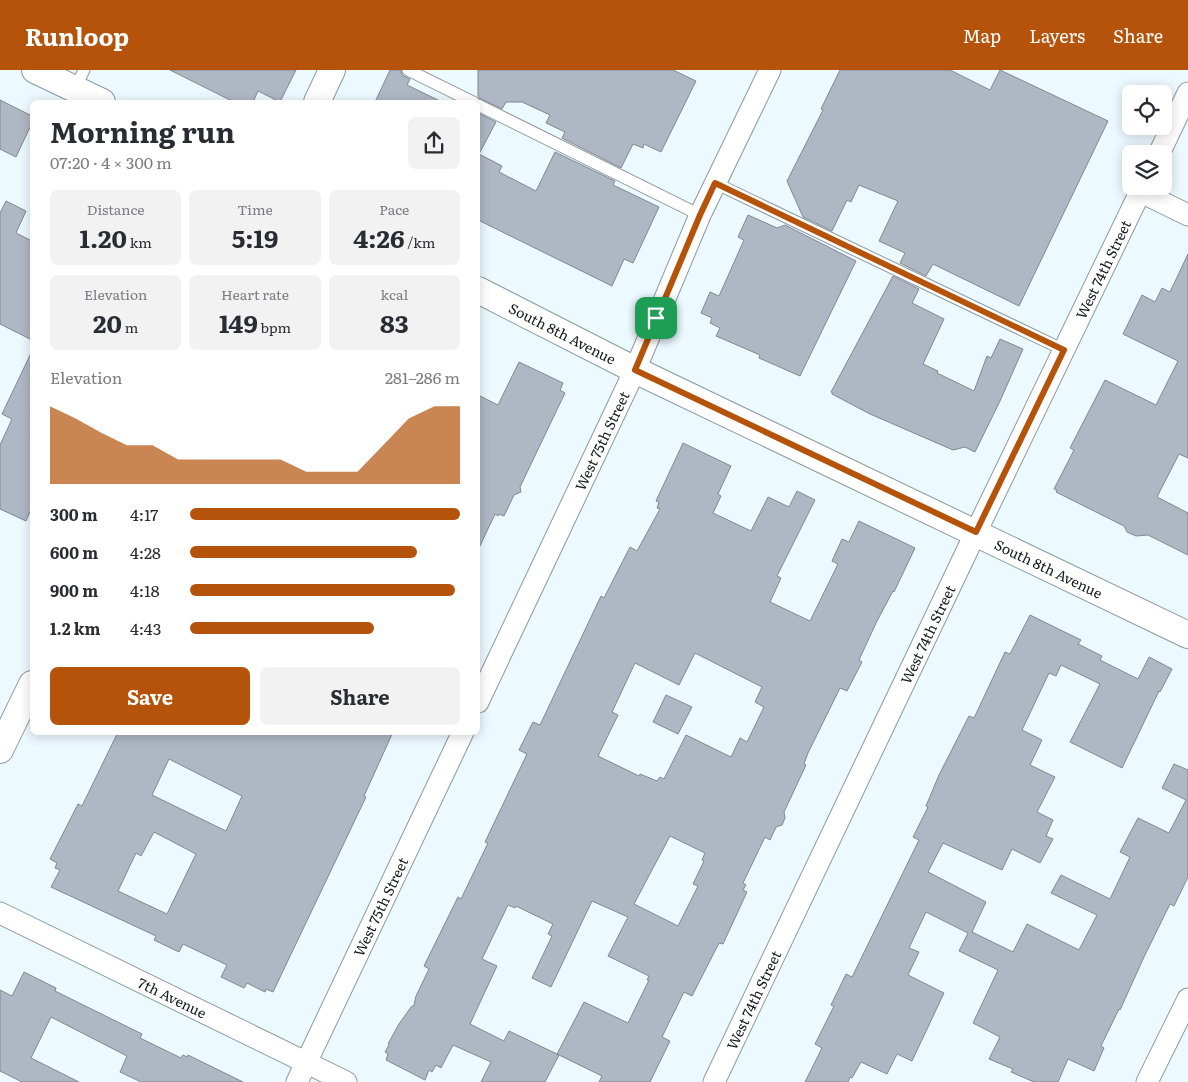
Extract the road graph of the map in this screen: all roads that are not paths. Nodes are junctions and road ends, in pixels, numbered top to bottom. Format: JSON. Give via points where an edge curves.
{"nodes":[{"id":1,"x":35,"y":70,"type":"edge"},
{"id":2,"x":332,"y":70,"type":"edge"},
{"id":3,"x":408,"y":70,"type":"edge"},
{"id":4,"x":770,"y":70,"type":"edge"},
{"id":5,"x":80,"y":80,"type":"edge"},
{"id":6,"x":1188,"y":93,"type":"edge"},
{"id":7,"x":100,"y":100,"type":"edge"},
{"id":8,"x":318,"y":100,"type":"edge"},
{"id":9,"x":469,"y":100,"type":"edge"},
{"id":10,"x":480,"y":106,"type":"edge"},
{"id":11,"x":1163,"y":145,"type":"edge"},
{"id":12,"x":715,"y":183,"type":"junction"},
{"id":13,"x":1139,"y":195,"type":"edge"},
{"id":14,"x":1153,"y":195,"type":"edge"},
{"id":15,"x":700,"y":215,"type":"junction"},
{"id":16,"x":1188,"y":215,"type":"edge"},
{"id":17,"x":480,"y":291,"type":"edge"},
{"id":18,"x":1064,"y":350,"type":"junction"},
{"id":19,"x":635,"y":370,"type":"junction"},
{"id":20,"x":976,"y":532,"type":"junction"},
{"id":21,"x":1188,"y":635,"type":"edge"},
{"id":22,"x":30,"y":688,"type":"edge"},
{"id":23,"x":480,"y":698,"type":"edge"},
{"id":24,"x":462,"y":735,"type":"edge"},
{"id":25,"x":0,"y":750,"type":"edge"},
{"id":26,"x":0,"y":913,"type":"edge"},
{"id":27,"x":1188,"y":999,"type":"edge"},
{"id":28,"x":306,"y":1063,"type":"junction"},
{"id":29,"x":297,"y":1082,"type":"edge"},
{"id":30,"x":346,"y":1082,"type":"edge"},
{"id":31,"x":714,"y":1082,"type":"edge"},
{"id":32,"x":1147,"y":1082,"type":"edge"}],
"edges":[{"from":1,"to":5,"type":"street"},
{"from":2,"to":8,"type":"street"},
{"from":3,"to":9,"type":"lane"},
{"from":4,"to":12,"type":"street","name":"West 75th Street"},
{"from":5,"to":7,"type":"street"},
{"from":6,"to":11,"type":"street"},
{"from":10,"to":15,"type":"lane"},
{"from":12,"to":15,"type":"street","name":"West 75th Street"},
{"from":12,"to":18,"type":"lane"},
{"from":13,"to":18,"type":"street","name":"West 74th Street"},
{"from":14,"to":16,"type":"street"},
{"from":15,"to":19,"type":"street","name":"West 75th Street"},
{"from":17,"to":19,"type":"street","name":"South 8th Avenue"},
{"from":18,"to":20,"type":"street","name":"West 74th Street"},
{"from":19,"to":20,"type":"street","name":"South 8th Avenue"},
{"from":19,"to":23,"type":"street","name":"West 75th Street"},
{"from":20,"to":21,"type":"street","name":"South 8th Avenue"},
{"from":20,"to":31,"type":"street","name":"West 74th Street"},
{"from":22,"to":25,"type":"street"},
{"from":24,"to":28,"type":"street","name":"West 75th Street"},
{"from":26,"to":28,"type":"street","name":"7th Avenue"},
{"from":27,"to":32,"type":"street"},
{"from":28,"to":29,"type":"street","name":"West 75th Street"},
{"from":28,"to":30,"type":"street","name":"7th Avenue"}]}
